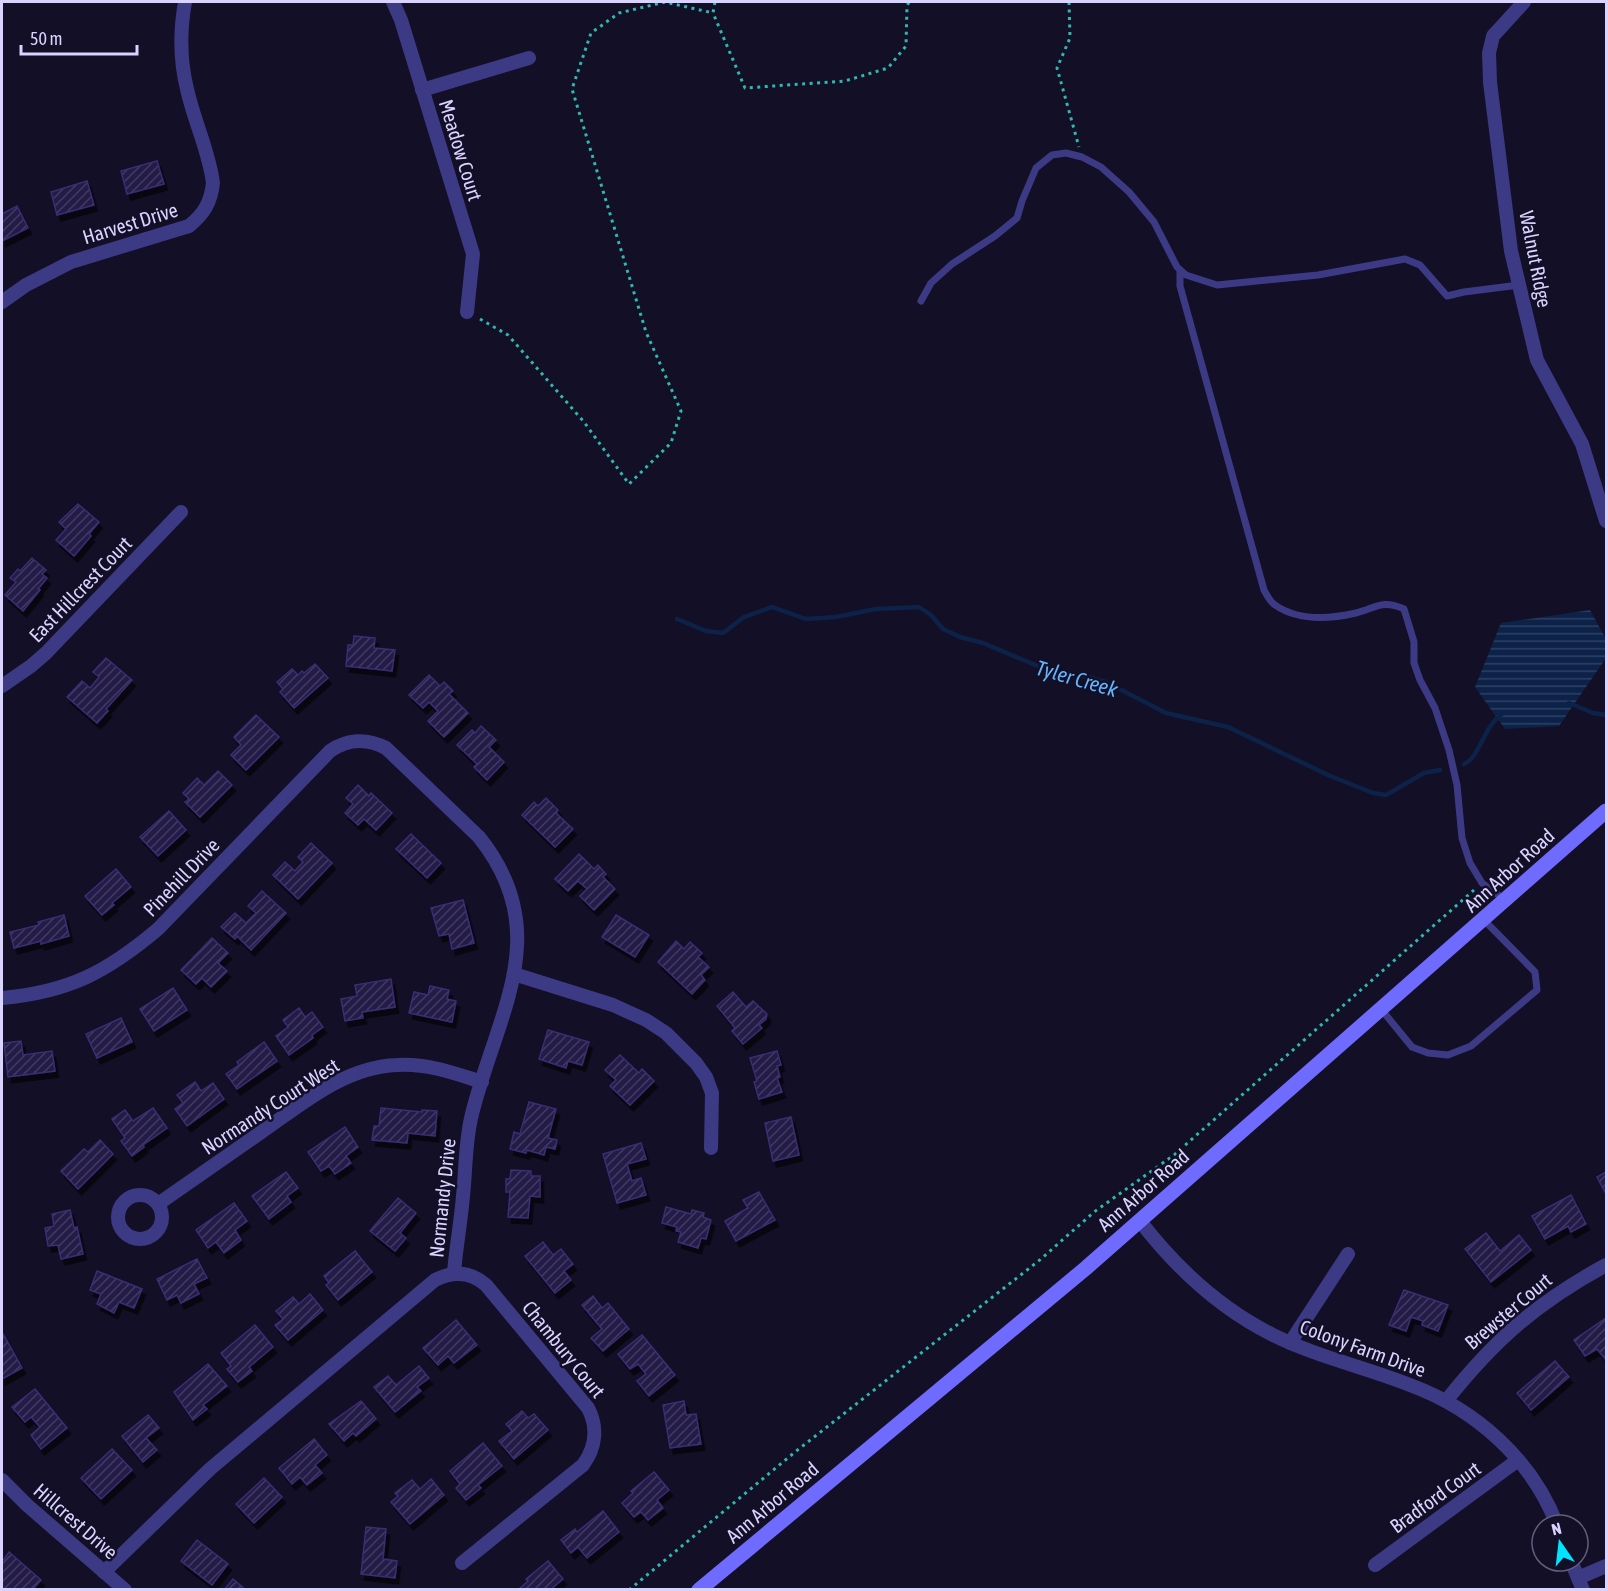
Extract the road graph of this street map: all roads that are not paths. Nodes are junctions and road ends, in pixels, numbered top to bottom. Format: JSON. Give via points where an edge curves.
{"nodes":[{"id":1,"x":184,"y":2,"type":"edge"},
{"id":2,"x":393,"y":2,"type":"edge"},
{"id":3,"x":1524,"y":2,"type":"edge"},
{"id":4,"x":529,"y":58,"type":"dead end"},
{"id":5,"x":422,"y":90,"type":"junction"},
{"id":6,"x":1180,"y":270,"type":"junction"},
{"id":7,"x":1519,"y":285,"type":"junction"},
{"id":8,"x":921,"y":301,"type":"dead end"},
{"id":9,"x":2,"y":302,"type":"edge"},
{"id":10,"x":467,"y":312,"type":"road end"},
{"id":11,"x":181,"y":512,"type":"dead end"},
{"id":12,"x":1606,"y":521,"type":"edge"},
{"id":13,"x":2,"y":686,"type":"edge"},
{"id":14,"x":361,"y":740,"type":"joint"},
{"id":15,"x":1606,"y":811,"type":"edge"},
{"id":16,"x":1505,"y":900,"type":"junction"},
{"id":17,"x":1484,"y":920,"type":"junction"},
{"id":18,"x":514,"y":974,"type":"junction"},
{"id":19,"x":2,"y":998,"type":"edge"},
{"id":20,"x":1381,"y":1010,"type":"junction"},
{"id":21,"x":482,"y":1082,"type":"junction"},
{"id":22,"x":711,"y":1148,"type":"dead end"},
{"id":23,"x":158,"y":1204,"type":"dead end"},
{"id":24,"x":1140,"y":1221,"type":"junction"},
{"id":25,"x":1348,"y":1254,"type":"dead end"},
{"id":26,"x":1606,"y":1265,"type":"edge"},
{"id":27,"x":454,"y":1273,"type":"junction"},
{"id":28,"x":1290,"y":1343,"type":"junction"},
{"id":29,"x":1446,"y":1401,"type":"junction"},
{"id":30,"x":1518,"y":1460,"type":"junction"},
{"id":31,"x":2,"y":1480,"type":"edge"},
{"id":32,"x":1551,"y":1513,"type":"edge"},
{"id":33,"x":462,"y":1563,"type":"dead end"},
{"id":34,"x":1375,"y":1565,"type":"dead end"},
{"id":35,"x":1606,"y":1566,"type":"edge"},
{"id":36,"x":104,"y":1572,"type":"junction"},
{"id":37,"x":1580,"y":1584,"type":"edge"},
{"id":38,"x":125,"y":1590,"type":"edge"},
{"id":39,"x":699,"y":1590,"type":"edge"}],
"edges":[{"from":1,"to":9,"type":"street","name":"Harvest Drive","via":[[182,65],[213,183],[204,212],[189,226],[61,266]]},
{"from":2,"to":5,"type":"street","name":"Meadow Court"},
{"from":3,"to":7,"type":"street","name":"Walnut Ridge","via":[[1493,36],[1489,53],[1511,251]]},
{"from":4,"to":5,"type":"street"},
{"from":5,"to":10,"type":"street","name":"Meadow Court","via":[[473,255]]},
{"from":6,"to":7,"type":"lane","via":[[1217,285],[1318,275],[1405,259],[1420,265],[1447,296]]},
{"from":6,"to":8,"type":"lane","via":[[1154,222],[1129,192],[1101,167],[1066,153],[1052,155],[1036,168],[1017,218],[952,264],[931,283]]},
{"from":6,"to":16,"type":"lane","via":[[1180,286],[1264,590],[1273,604],[1312,618],[1392,604],[1404,609],[1419,680],[1435,708],[1449,750],[1462,837],[1470,863],[1482,883]]},
{"from":7,"to":12,"type":"street","name":"Walnut Ridge","via":[[1537,360],[1582,444]]},
{"from":11,"to":13,"type":"street","name":"East Hillcrest Court","via":[[46,653]]},
{"from":14,"to":18,"type":"street","name":"Normandy Drive","via":[[377,743],[391,753],[479,837],[498,864],[510,889],[517,921]]},
{"from":14,"to":19,"type":"street","name":"Pinehill Drive","via":[[345,742],[330,751],[135,948],[105,969],[65,986]]},
{"from":15,"to":16,"type":"main road","name":"Ann Arbor Road"},
{"from":16,"to":17,"type":"main road","name":"Ann Arbor Road"},
{"from":17,"to":20,"type":"main road","name":"Ann Arbor Road"},
{"from":17,"to":20,"type":"lane","via":[[1535,972],[1537,990],[1471,1046],[1449,1055],[1412,1047]]},
{"from":18,"to":21,"type":"street","name":"Normandy Drive"},
{"from":18,"to":22,"type":"street","via":[[613,1005],[666,1033],[706,1077],[712,1093]]},
{"from":20,"to":24,"type":"main road","name":"Ann Arbor Road"},
{"from":21,"to":23,"type":"street","name":"Normandy Court West","via":[[411,1065],[383,1066],[353,1074],[321,1091]]},
{"from":21,"to":27,"type":"street","name":"Normandy Drive","via":[[467,1139]]},
{"from":24,"to":28,"type":"street","name":"Colony Farm Drive","via":[[1174,1262],[1212,1297]]},
{"from":24,"to":39,"type":"main road","name":"Ann Arbor Road"},
{"from":25,"to":28,"type":"street"},
{"from":26,"to":29,"type":"street","name":"Brewster Court","via":[[1571,1284],[1501,1337]]},
{"from":27,"to":33,"type":"street","name":"Chambury Court","via":[[471,1275],[486,1285],[588,1408],[595,1426],[594,1442],[583,1465]]},
{"from":27,"to":36,"type":"street","name":"Normandy Drive","via":[[435,1280],[210,1469]]},
{"from":28,"to":29,"type":"street","name":"Colony Farm Drive"},
{"from":29,"to":30,"type":"street","name":"Colony Farm Drive","via":[[1485,1426]]},
{"from":30,"to":32,"type":"street","name":"Colony Farm Drive"},
{"from":30,"to":34,"type":"street","name":"Bradford Court"},
{"from":31,"to":36,"type":"street","name":"Hillcrest Drive"},
{"from":35,"to":37,"type":"street"},
{"from":36,"to":38,"type":"street","name":"Hillcrest Drive"}]}
